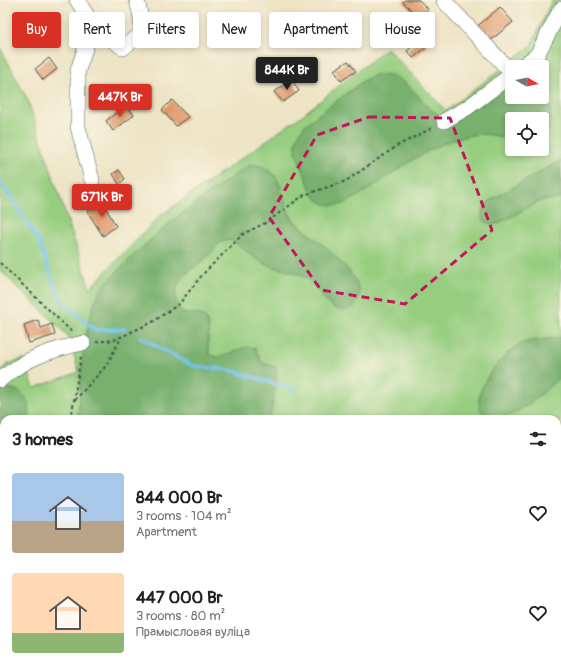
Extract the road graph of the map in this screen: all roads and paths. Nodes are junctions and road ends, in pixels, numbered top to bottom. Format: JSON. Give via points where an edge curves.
{"nodes":[{"id":1,"x":77,"y":0,"type":"edge"},
{"id":2,"x":137,"y":0,"type":"edge"},
{"id":3,"x":444,"y":2,"type":"dead end"},
{"id":4,"x":561,"y":8,"type":"edge"},
{"id":5,"x":85,"y":12,"type":"edge"},
{"id":6,"x":125,"y":46,"type":"edge"},
{"id":7,"x":85,"y":48,"type":"edge"},
{"id":8,"x":530,"y":60,"type":"edge"},
{"id":9,"x":505,"y":67,"type":"edge"},
{"id":10,"x":505,"y":79,"type":"edge"},
{"id":11,"x":444,"y":121,"type":"joint"},
{"id":12,"x":92,"y":180,"type":"dead end"},
{"id":13,"x":0,"y":263,"type":"edge"},
{"id":14,"x":122,"y":336,"type":"junction"},
{"id":15,"x":83,"y":343,"type":"junction"},
{"id":16,"x":0,"y":380,"type":"edge"},
{"id":17,"x":75,"y":400,"type":"junction"},
{"id":18,"x":72,"y":415,"type":"edge"}],
"edges":[{"from":1,"to":5,"type":"street"},
{"from":2,"to":6,"type":"street","via":[[142,33]]},
{"from":3,"to":9,"type":"street"},
{"from":4,"to":8,"type":"street","via":[[537,54]]},
{"from":7,"to":12,"type":"street","via":[[78,70],[78,127]]},
{"from":10,"to":11,"type":"street","via":[[467,108]]},
{"from":11,"to":14,"type":"path","via":[[396,146],[346,181],[304,195],[267,222],[243,234],[203,274],[179,304],[151,323]]},
{"from":13,"to":15,"type":"path"},
{"from":14,"to":15,"type":"path","via":[[114,340]]},
{"from":14,"to":17,"type":"path","via":[[106,366]]},
{"from":15,"to":16,"type":"street","via":[[41,353],[8,372]]},
{"from":15,"to":17,"type":"path"},
{"from":17,"to":18,"type":"path"}]}
